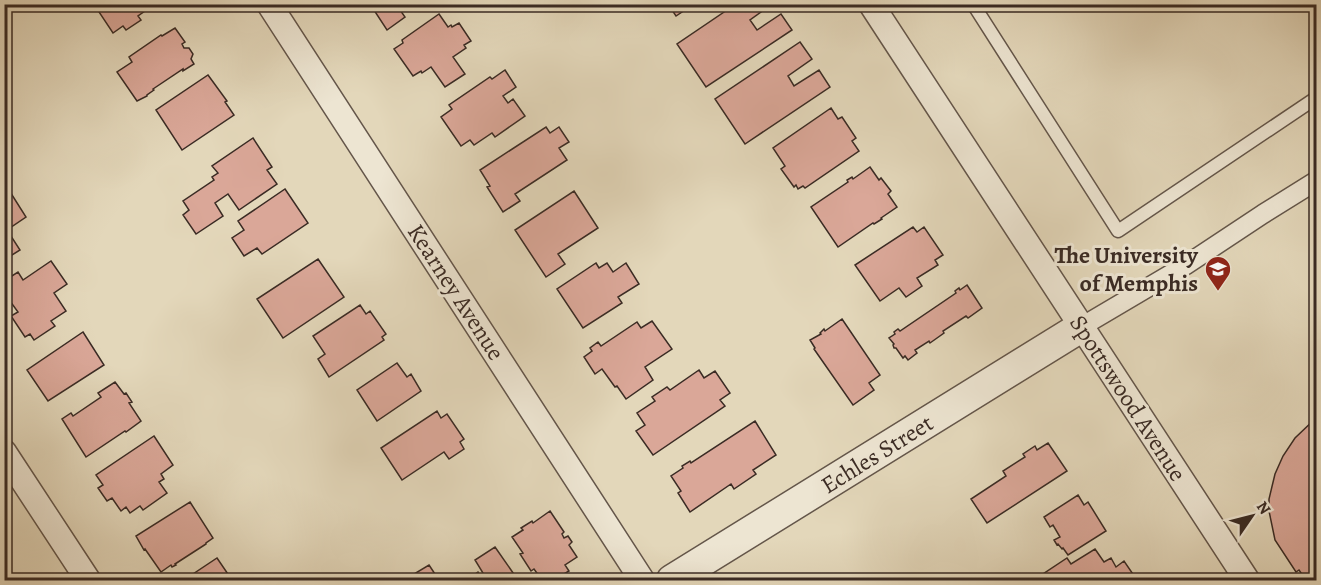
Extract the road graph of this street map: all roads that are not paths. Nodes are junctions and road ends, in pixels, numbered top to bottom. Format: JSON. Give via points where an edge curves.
{"nodes":[{"id":1,"x":269,"y":4,"type":"edge"},
{"id":2,"x":871,"y":4,"type":"edge"},
{"id":3,"x":973,"y":4,"type":"edge"},
{"id":4,"x":1317,"y":98,"type":"edge"},
{"id":5,"x":1317,"y":181,"type":"edge"},
{"id":6,"x":1081,"y":327,"type":"junction"},
{"id":7,"x":4,"y":452,"type":"edge"},
{"id":8,"x":88,"y":580,"type":"edge"},
{"id":9,"x":642,"y":580,"type":"edge"},
{"id":10,"x":672,"y":580,"type":"edge"},
{"id":11,"x":1247,"y":580,"type":"edge"}],
"edges":[{"from":1,"to":9,"type":"street","name":"Kearney Avenue"},
{"from":2,"to":6,"type":"street","name":"Spottswood Avenue"},
{"from":3,"to":4,"type":"lane","via":[[1118,231]]},
{"from":5,"to":6,"type":"street","via":[[1186,266]]},
{"from":6,"to":10,"type":"street","name":"Echles Street"},
{"from":6,"to":11,"type":"street","name":"Spottswood Avenue"},
{"from":7,"to":8,"type":"street"}]}
